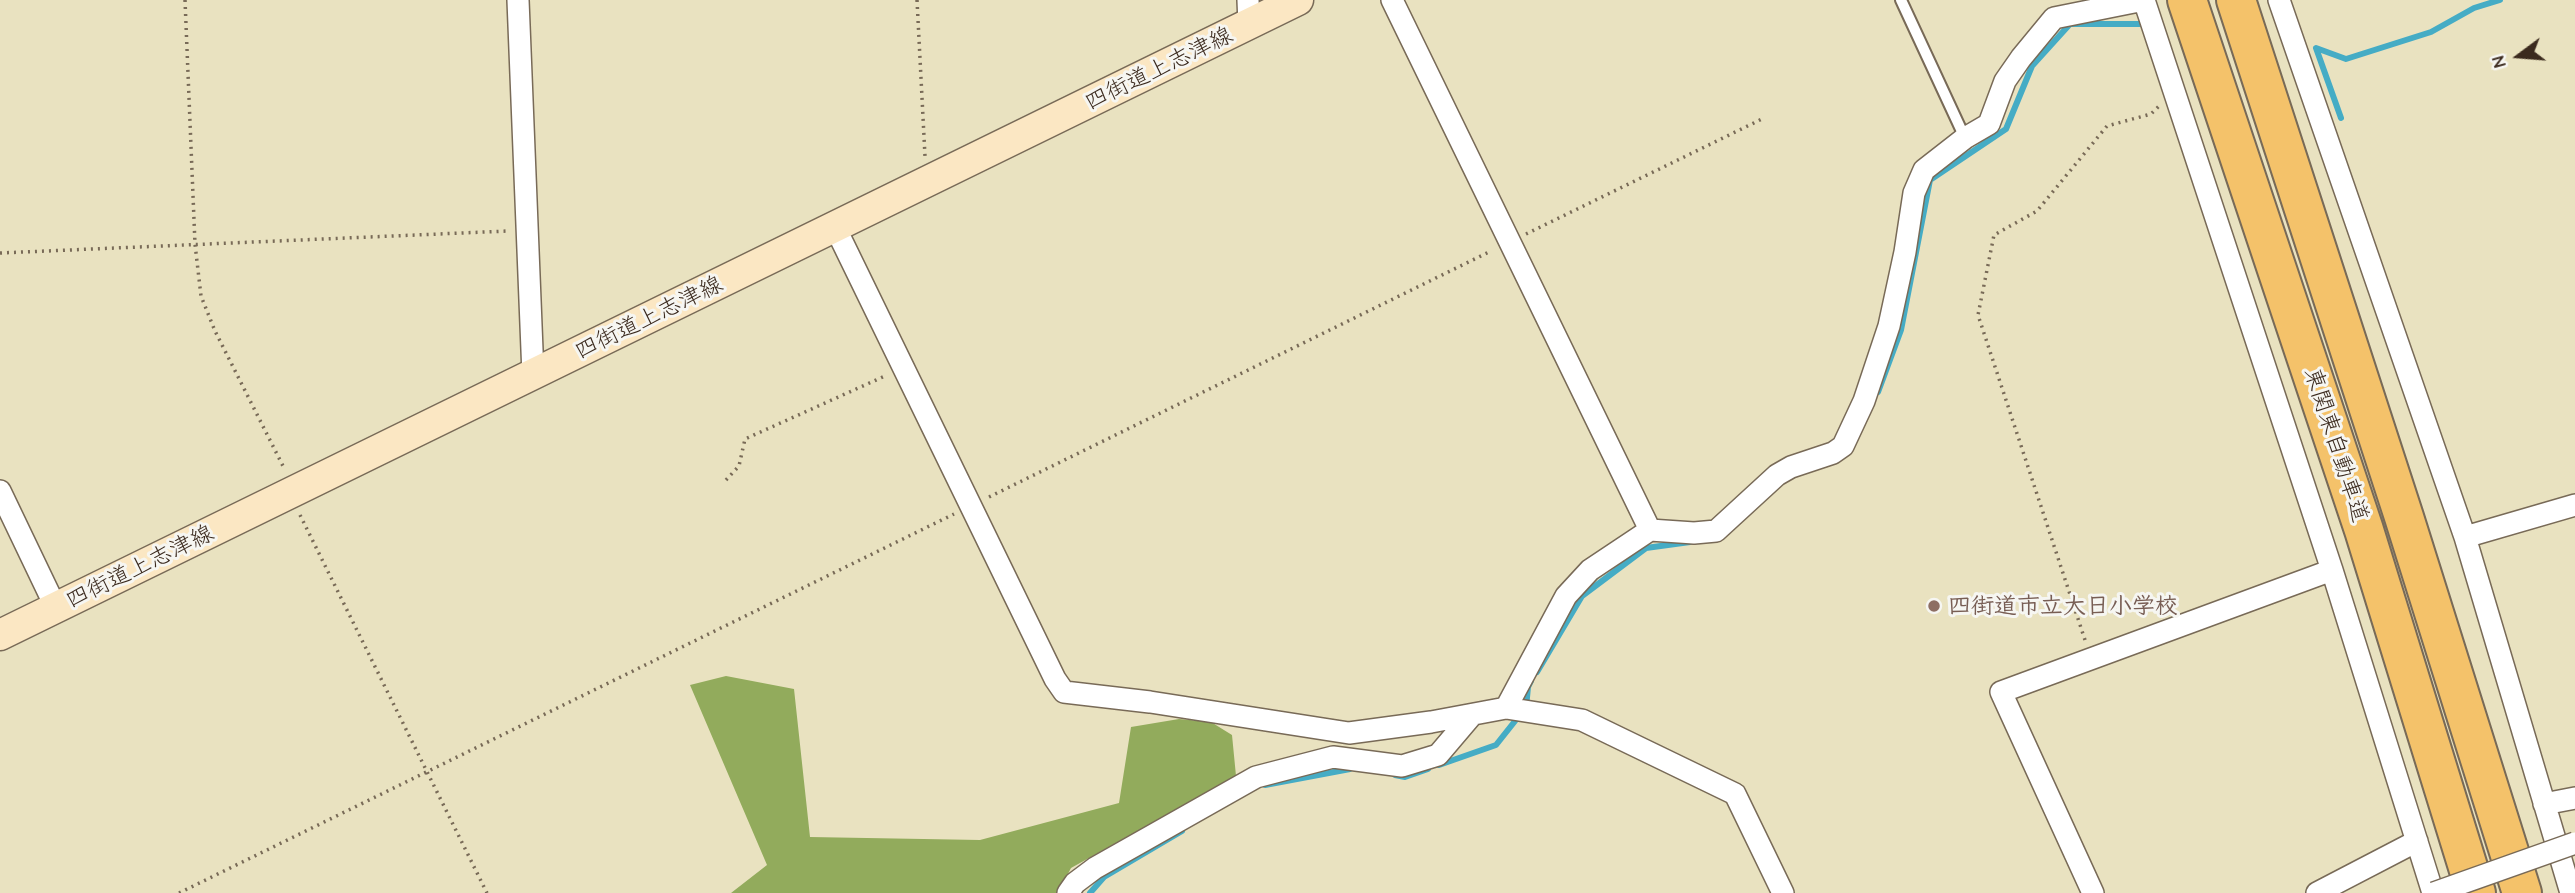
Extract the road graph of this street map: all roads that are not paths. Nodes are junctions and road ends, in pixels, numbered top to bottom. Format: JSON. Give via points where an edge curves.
{"nodes":[{"id":1,"x":518,"y":0,"type":"edge"},
{"id":2,"x":1298,"y":0,"type":"edge"},
{"id":3,"x":1392,"y":0,"type":"edge"},
{"id":4,"x":1901,"y":0,"type":"edge"},
{"id":5,"x":2144,"y":0,"type":"edge"},
{"id":6,"x":2187,"y":0,"type":"edge"},
{"id":7,"x":2236,"y":0,"type":"edge"},
{"id":8,"x":2279,"y":0,"type":"edge"},
{"id":9,"x":1249,"y":12,"type":"edge"},
{"id":10,"x":1965,"y":138,"type":"junction"},
{"id":11,"x":835,"y":227,"type":"junction"},
{"id":12,"x":533,"y":375,"type":"junction"},
{"id":13,"x":0,"y":491,"type":"edge"},
{"id":14,"x":2575,"y":505,"type":"edge"},
{"id":15,"x":1650,"y":530,"type":"junction"},
{"id":16,"x":2465,"y":537,"type":"junction"},
{"id":17,"x":2332,"y":570,"type":"junction"},
{"id":18,"x":56,"y":608,"type":"junction"},
{"id":19,"x":0,"y":635,"type":"edge"},
{"id":20,"x":1510,"y":708,"type":"junction"},
{"id":21,"x":1472,"y":715,"type":"junction"},
{"id":22,"x":2575,"y":798,"type":"edge"},
{"id":23,"x":2544,"y":804,"type":"junction"},
{"id":24,"x":2417,"y":841,"type":"junction"},
{"id":25,"x":2575,"y":843,"type":"edge"},
{"id":26,"x":2572,"y":889,"type":"edge"},
{"id":27,"x":1068,"y":893,"type":"edge"},
{"id":28,"x":1783,"y":893,"type":"edge"},
{"id":29,"x":2093,"y":893,"type":"edge"},
{"id":30,"x":2318,"y":893,"type":"edge"},
{"id":31,"x":2434,"y":893,"type":"edge"},
{"id":32,"x":2476,"y":893,"type":"edge"},
{"id":33,"x":2522,"y":893,"type":"edge"}],
"edges":[{"from":1,"to":12,"type":"street"},
{"from":2,"to":9,"type":"main road","name":"四街道上志津線"},
{"from":3,"to":15,"type":"street"},
{"from":4,"to":10,"type":"lane"},
{"from":5,"to":10,"type":"street","via":[[2054,18],[2005,81],[1989,124]]},
{"from":5,"to":17,"type":"street"},
{"from":6,"to":32,"type":"highway","name":"東関東自動車道","via":[[2364,530]]},
{"from":7,"to":33,"type":"highway","name":"東関東自動車道"},
{"from":8,"to":16,"type":"street"},
{"from":9,"to":11,"type":"main road","name":"四街道上志津線"},
{"from":10,"to":15,"type":"street","via":[[1924,170],[1914,193],[1889,326],[1864,401],[1843,446],[1777,475],[1716,531]]},
{"from":11,"to":12,"type":"main road","name":"四街道上志津線"},
{"from":11,"to":21,"type":"street","via":[[1064,692],[1349,733]]},
{"from":12,"to":18,"type":"main road","name":"四街道上志津線"},
{"from":13,"to":18,"type":"street"},
{"from":14,"to":16,"type":"street"},
{"from":15,"to":20,"type":"street","via":[[1590,570],[1566,596]]},
{"from":16,"to":23,"type":"street"},
{"from":17,"to":24,"type":"street"},
{"from":17,"to":29,"type":"street","via":[[2001,692]]},
{"from":18,"to":19,"type":"main road","name":"四街道上志津線"},
{"from":20,"to":21,"type":"street"},
{"from":20,"to":28,"type":"street","via":[[1582,720],[1735,794]]},
{"from":21,"to":27,"type":"street","via":[[1438,755],[1402,766],[1333,757],[1256,777],[1095,868]]},
{"from":22,"to":23,"type":"street"},
{"from":23,"to":26,"type":"street"},
{"from":24,"to":30,"type":"street"},
{"from":24,"to":31,"type":"street"},
{"from":25,"to":31,"type":"street","bridge":true}]}
